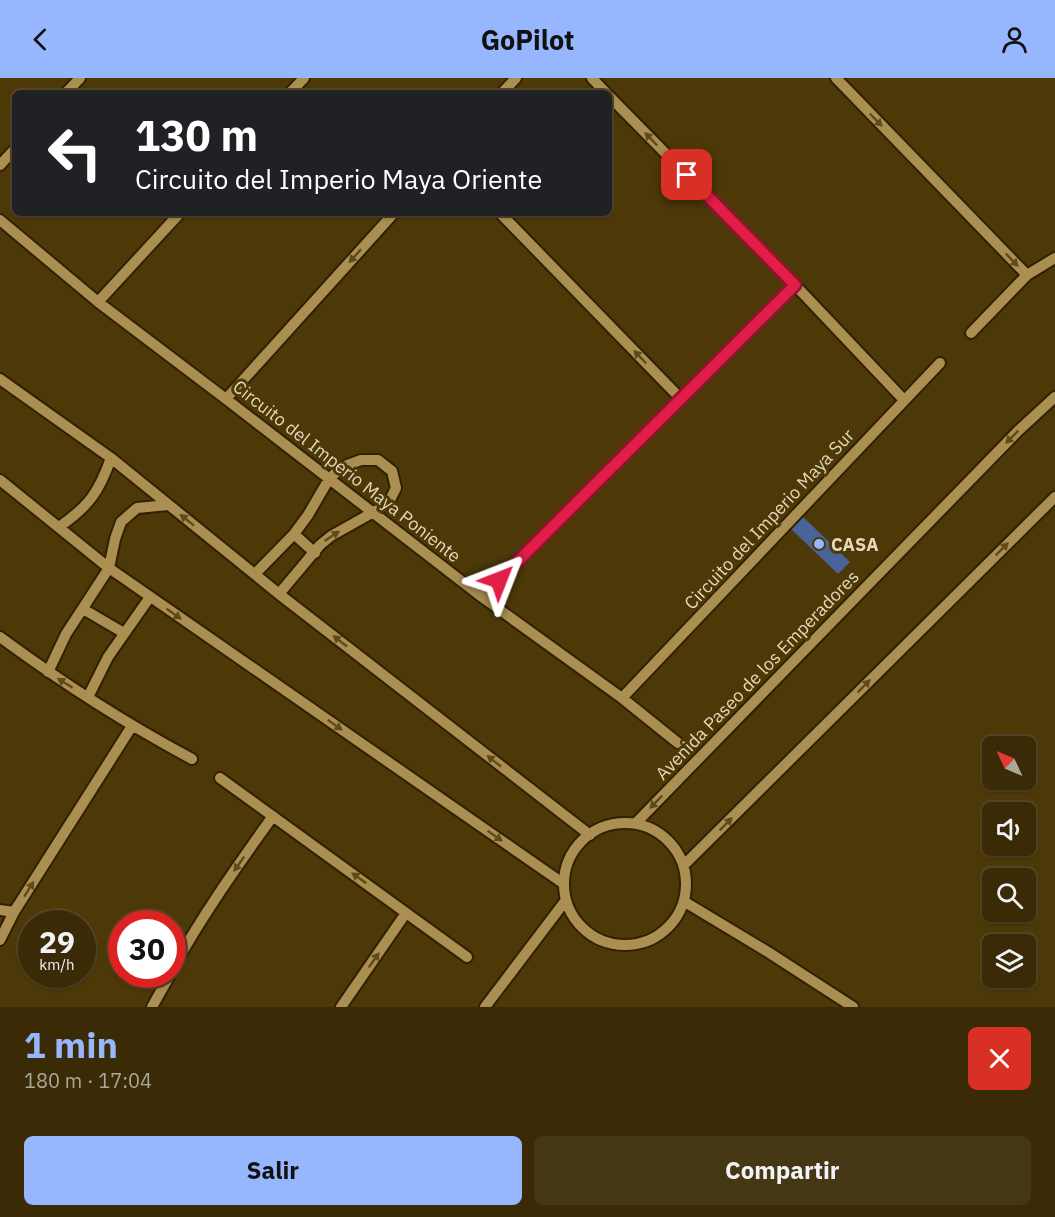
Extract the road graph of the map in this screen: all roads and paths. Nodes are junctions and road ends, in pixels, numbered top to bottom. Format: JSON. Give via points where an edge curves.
{"nodes":[{"id":1,"x":80,"y":78,"type":"edge"},
{"id":2,"x":304,"y":78,"type":"edge"},
{"id":3,"x":516,"y":78,"type":"edge"},
{"id":4,"x":592,"y":78,"type":"edge"},
{"id":5,"x":836,"y":78,"type":"edge"},
{"id":6,"x":69,"y":90,"type":"edge"},
{"id":7,"x":293,"y":90,"type":"edge"},
{"id":8,"x":505,"y":90,"type":"edge"},
{"id":9,"x":604,"y":90,"type":"edge"},
{"id":10,"x":612,"y":98,"type":"edge"},
{"id":11,"x":12,"y":152,"type":"edge"},
{"id":12,"x":0,"y":165,"type":"edge"},
{"id":13,"x":177,"y":216,"type":"edge"},
{"id":14,"x":391,"y":216,"type":"edge"},
{"id":15,"x":503,"y":216,"type":"edge"},
{"id":16,"x":0,"y":220,"type":"edge"},
{"id":17,"x":1055,"y":258,"type":"edge"},
{"id":18,"x":1027,"y":275,"type":"junction"},
{"id":19,"x":795,"y":285,"type":"junction"},
{"id":20,"x":98,"y":302,"type":"junction"},
{"id":21,"x":971,"y":333,"type":"dead end"},
{"id":22,"x":940,"y":363,"type":"dead end"},
{"id":23,"x":0,"y":379,"type":"edge"},
{"id":24,"x":1055,"y":397,"type":"edge"},
{"id":25,"x":226,"y":399,"type":"junction"},
{"id":26,"x":681,"y":399,"type":"junction"},
{"id":27,"x":904,"y":400,"type":"junction"},
{"id":28,"x":111,"y":458,"type":"junction"},
{"id":29,"x":329,"y":479,"type":"junction"},
{"id":30,"x":0,"y":480,"type":"edge"},
{"id":31,"x":1055,"y":497,"type":"edge"},
{"id":32,"x":168,"y":505,"type":"junction"},
{"id":33,"x":373,"y":513,"type":"junction"},
{"id":34,"x":59,"y":527,"type":"junction"},
{"id":35,"x":294,"y":534,"type":"junction"},
{"id":36,"x":315,"y":553,"type":"junction"},
{"id":37,"x":109,"y":568,"type":"junction"},
{"id":38,"x":255,"y":574,"type":"junction"},
{"id":39,"x":279,"y":594,"type":"junction"},
{"id":40,"x":150,"y":597,"type":"junction"},
{"id":41,"x":482,"y":597,"type":"junction"},
{"id":42,"x":83,"y":609,"type":"junction"},
{"id":43,"x":124,"y":633,"type":"junction"},
{"id":44,"x":0,"y":638,"type":"edge"},
{"id":45,"x":48,"y":672,"type":"junction"},
{"id":46,"x":88,"y":697,"type":"junction"},
{"id":47,"x":622,"y":698,"type":"junction"},
{"id":48,"x":132,"y":726,"type":"junction"},
{"id":49,"x":678,"y":742,"type":"dead end"},
{"id":50,"x":192,"y":759,"type":"dead end"},
{"id":51,"x":220,"y":778,"type":"dead end"},
{"id":52,"x":273,"y":816,"type":"junction"},
{"id":53,"x":635,"y":824,"type":"junction"},
{"id":54,"x":590,"y":835,"type":"junction"},
{"id":55,"x":684,"y":865,"type":"junction"},
{"id":56,"x":564,"y":884,"type":"junction"},
{"id":57,"x":566,"y":900,"type":"junction"},
{"id":58,"x":685,"y":902,"type":"junction"},
{"id":59,"x":0,"y":910,"type":"edge"},
{"id":60,"x":14,"y":912,"type":"junction"},
{"id":61,"x":406,"y":913,"type":"junction"},
{"id":62,"x":0,"y":940,"type":"edge"},
{"id":63,"x":186,"y":946,"type":"edge"},
{"id":64,"x":467,"y":957,"type":"dead end"},
{"id":65,"x":163,"y":988,"type":"edge"},
{"id":66,"x":152,"y":1007,"type":"edge"},
{"id":67,"x":341,"y":1007,"type":"edge"},
{"id":68,"x":485,"y":1007,"type":"edge"},
{"id":69,"x":853,"y":1007,"type":"edge"}],
"edges":[{"from":1,"to":6,"type":"street"},
{"from":2,"to":7,"type":"street"},
{"from":3,"to":8,"type":"street"},
{"from":4,"to":9,"type":"street"},
{"from":5,"to":18,"type":"street","one_way":true},
{"from":19,"to":10,"type":"street","one_way":true},
{"from":11,"to":12,"type":"street"},
{"from":13,"to":20,"type":"street"},
{"from":14,"to":25,"type":"street","one_way":true},
{"from":26,"to":15,"type":"street","one_way":true},
{"from":16,"to":20,"type":"street","name":"Circuito del Imperio Maya Poniente"},
{"from":17,"to":18,"type":"street"},
{"from":18,"to":21,"type":"street"},
{"from":19,"to":26,"type":"street"},
{"from":19,"to":27,"type":"street"},
{"from":20,"to":25,"type":"street","name":"Circuito del Imperio Maya Poniente"},
{"from":22,"to":27,"type":"street","name":"Circuito del Imperio Maya Sur"},
{"from":23,"to":28,"type":"street"},
{"from":24,"to":53,"type":"street","name":"Avenida Paseo de los Emperadores","one_way":true},
{"from":25,"to":29,"type":"street","name":"Circuito del Imperio Maya Poniente"},
{"from":26,"to":41,"type":"street"},
{"from":27,"to":47,"type":"street","name":"Circuito del Imperio Maya Sur"},
{"from":28,"to":32,"type":"street"},
{"from":28,"to":34,"type":"street","via":[[93,498]]},
{"from":29,"to":33,"type":"street","name":"Circuito del Imperio Maya Poniente"},
{"from":29,"to":33,"type":"street","via":[[342,467],[361,460],[378,460],[392,471],[396,488],[388,504]]},
{"from":29,"to":35,"type":"street"},
{"from":30,"to":34,"type":"street"},
{"from":55,"to":31,"type":"street","one_way":true},
{"from":32,"to":37,"type":"street","via":[[137,508],[122,522]]},
{"from":38,"to":32,"type":"street","one_way":true},
{"from":36,"to":33,"type":"street","one_way":true,"via":[[331,536]]},
{"from":33,"to":41,"type":"street","name":"Circuito del Imperio Maya Poniente"},
{"from":34,"to":37,"type":"street"},
{"from":35,"to":36,"type":"street"},
{"from":35,"to":38,"type":"street"},
{"from":36,"to":39,"type":"street"},
{"from":37,"to":40,"type":"street"},
{"from":37,"to":42,"type":"street"},
{"from":38,"to":39,"type":"street"},
{"from":54,"to":39,"type":"street","one_way":true},
{"from":40,"to":43,"type":"street"},
{"from":40,"to":56,"type":"street","one_way":true},
{"from":41,"to":47,"type":"street","name":"Circuito del Imperio Maya Poniente"},
{"from":42,"to":43,"type":"street"},
{"from":42,"to":45,"type":"street"},
{"from":43,"to":46,"type":"street"},
{"from":44,"to":45,"type":"street"},
{"from":46,"to":45,"type":"street","one_way":true},
{"from":46,"to":48,"type":"street"},
{"from":47,"to":49,"type":"street","name":"Circuito del Imperio Maya Poniente"},
{"from":48,"to":50,"type":"street"},
{"from":60,"to":48,"type":"street","one_way":true},
{"from":51,"to":52,"type":"street"},
{"from":61,"to":52,"type":"street","one_way":true},
{"from":52,"to":63,"type":"street","one_way":true},
{"from":53,"to":54,"type":"street","via":[[611,825]]},
{"from":53,"to":55,"type":"street","via":[[651,828],[665,838]]},
{"from":54,"to":56,"type":"street","via":[[576,848]]},
{"from":55,"to":58,"type":"street"},
{"from":56,"to":57,"type":"street"},
{"from":57,"to":58,"type":"street","via":[[578,924],[598,940],[624,946],[650,941],[664,931]]},
{"from":57,"to":68,"type":"street"},
{"from":58,"to":69,"type":"street"},
{"from":59,"to":60,"type":"street"},
{"from":60,"to":62,"type":"street"},
{"from":61,"to":64,"type":"street"},
{"from":67,"to":61,"type":"street","one_way":true},
{"from":65,"to":66,"type":"street"}]}
